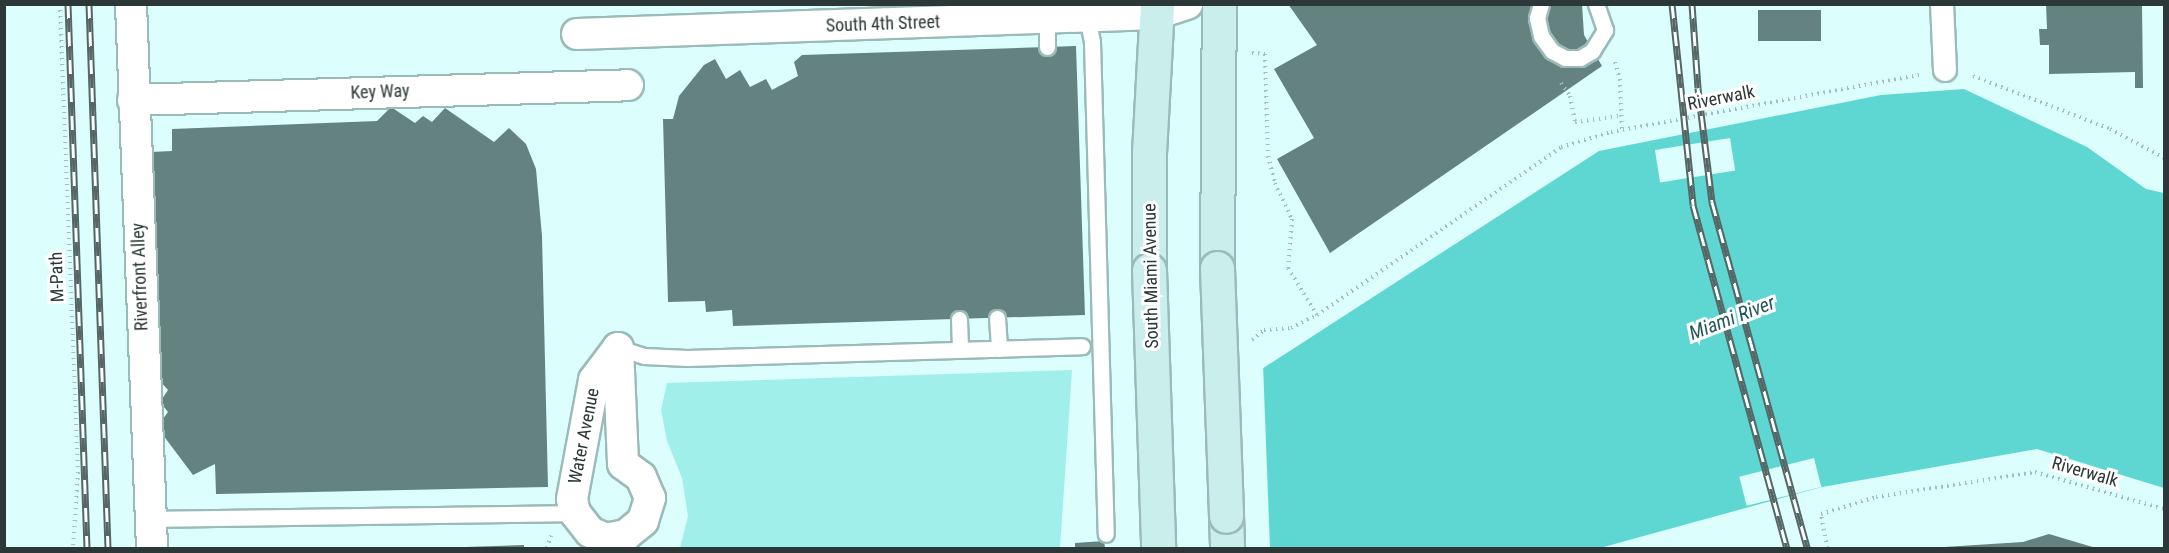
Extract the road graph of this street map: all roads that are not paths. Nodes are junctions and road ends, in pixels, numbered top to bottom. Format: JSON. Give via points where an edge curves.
{"nodes":[{"id":1,"x":131,"y":4,"type":"edge"},
{"id":2,"x":1187,"y":4,"type":"edge"},
{"id":3,"x":1219,"y":4,"type":"edge"},
{"id":4,"x":1541,"y":4,"type":"edge"},
{"id":5,"x":1596,"y":4,"type":"edge"},
{"id":6,"x":1942,"y":4,"type":"edge"},
{"id":7,"x":1157,"y":9,"type":"edge"},
{"id":8,"x":1087,"y":16,"type":"junction"},
{"id":9,"x":1047,"y":18,"type":"junction"},
{"id":10,"x":577,"y":34,"type":"dead end"},
{"id":11,"x":1047,"y":47,"type":"dead end"},
{"id":12,"x":1945,"y":70,"type":"road end"},
{"id":13,"x":628,"y":85,"type":"dead end"},
{"id":14,"x":133,"y":100,"type":"junction"},
{"id":15,"x":997,"y":318,"type":"dead end"},
{"id":16,"x":959,"y":319,"type":"dead end"},
{"id":17,"x":1082,"y":346,"type":"dead end"},
{"id":18,"x":618,"y":348,"type":"junction"},
{"id":19,"x":999,"y":349,"type":"junction"},
{"id":20,"x":960,"y":350,"type":"junction"},
{"id":21,"x":575,"y":513,"type":"junction"},
{"id":22,"x":151,"y":519,"type":"junction"},
{"id":23,"x":1106,"y":534,"type":"dead end"},
{"id":24,"x":152,"y":549,"type":"edge"},
{"id":25,"x":1158,"y":549,"type":"edge"},
{"id":26,"x":1227,"y":549,"type":"edge"}],
"edges":[{"from":1,"to":14,"type":"street","name":"Riverfront Alley"},
{"from":2,"to":7,"type":"street","name":"South 4th Street"},
{"from":3,"to":26,"type":"main road","bridge":true,"via":[[1217,268]]},
{"from":4,"to":5,"type":"lane","via":[[1537,18],[1541,36],[1552,51],[1565,58],[1592,51],[1605,30]]},
{"from":6,"to":12,"type":"street"},
{"from":7,"to":8,"type":"street","name":"South 4th Street"},
{"from":7,"to":25,"type":"main road","name":"South Miami Avenue","bridge":true,"via":[[1149,153],[1149,270]]},
{"from":8,"to":9,"type":"street","name":"South 4th Street"},
{"from":8,"to":23,"type":"lane","via":[[1092,42]]},
{"from":9,"to":10,"type":"street","name":"South 4th Street"},
{"from":9,"to":11,"type":"lane"},
{"from":13,"to":14,"type":"street","name":"Key Way"},
{"from":14,"to":22,"type":"street","name":"Riverfront Alley"},
{"from":15,"to":19,"type":"lane"},
{"from":16,"to":20,"type":"lane"},
{"from":17,"to":19,"type":"lane"},
{"from":18,"to":20,"type":"lane","via":[[644,356],[687,358]]},
{"from":18,"to":21,"type":"street","name":"Water Avenue","via":[[594,380],[572,499]]},
{"from":18,"to":21,"type":"street","name":"Water Avenue","via":[[624,464],[641,477],[650,498],[643,521],[626,535],[606,539],[590,532]]},
{"from":19,"to":20,"type":"lane"},
{"from":21,"to":22,"type":"lane"},
{"from":22,"to":24,"type":"street","name":"Riverfront Alley"}]}
